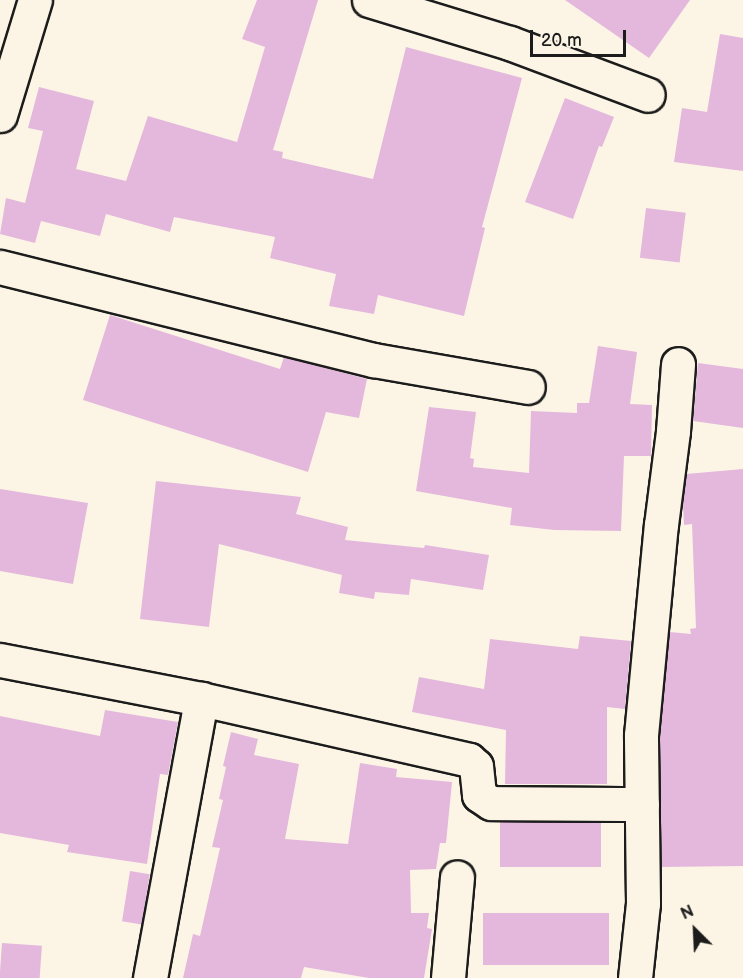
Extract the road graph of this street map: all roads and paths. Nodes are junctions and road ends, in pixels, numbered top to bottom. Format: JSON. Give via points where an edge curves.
{"nodes":[{"id":1,"x":35,"y":0,"type":"edge"},
{"id":2,"x":369,"y":0,"type":"edge"},
{"id":3,"x":648,"y":95,"type":"dead end"},
{"id":4,"x":0,"y":115,"type":"edge"},
{"id":5,"x":0,"y":267,"type":"edge"},
{"id":6,"x":678,"y":364,"type":"dead end"},
{"id":7,"x":528,"y":387,"type":"dead end"},
{"id":8,"x":0,"y":660,"type":"edge"},
{"id":9,"x":201,"y":699,"type":"junction"},
{"id":10,"x":642,"y":804,"type":"junction"},
{"id":11,"x":457,"y":877,"type":"dead end"},
{"id":12,"x":150,"y":978,"type":"edge"},
{"id":13,"x":448,"y":978,"type":"edge"},
{"id":14,"x":635,"y":978,"type":"edge"}],
"edges":[{"from":1,"to":4,"type":"street"},
{"from":2,"to":3,"type":"street","via":[[510,43]]},
{"from":5,"to":7,"type":"street","via":[[374,360]]},
{"from":6,"to":10,"type":"street","via":[[641,735]]},
{"from":8,"to":9,"type":"street"},
{"from":9,"to":10,"type":"street","via":[[469,760],[476,766],[478,795],[491,803]]},
{"from":9,"to":12,"type":"street"},
{"from":10,"to":14,"type":"street","via":[[643,903]]},
{"from":11,"to":13,"type":"street"}]}
